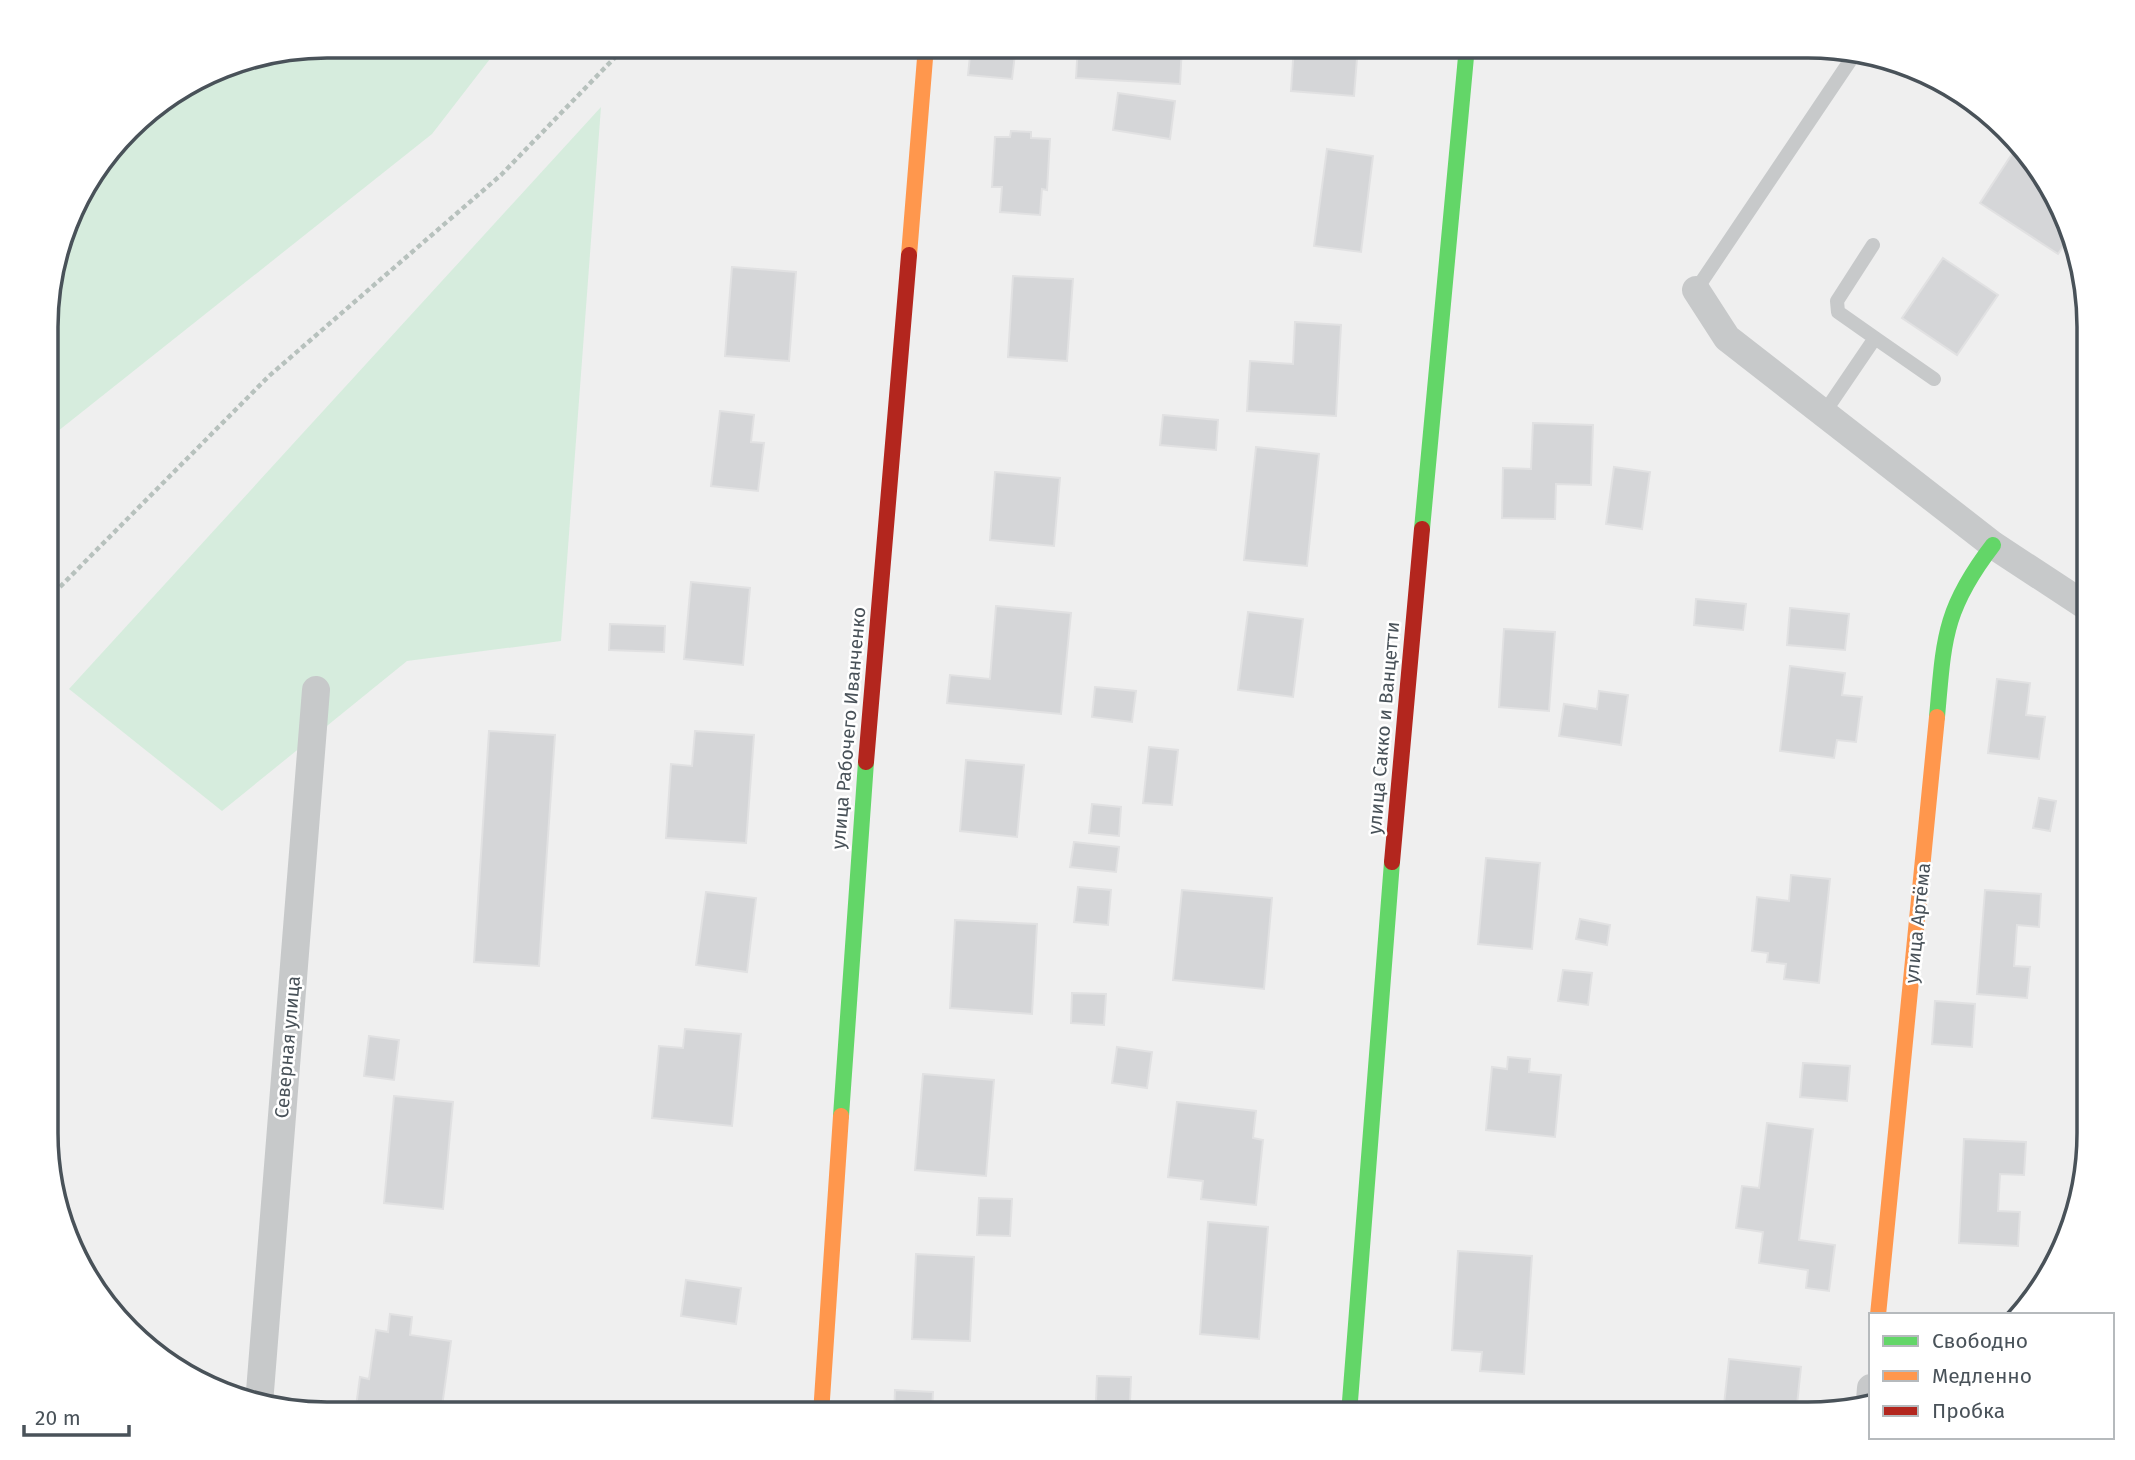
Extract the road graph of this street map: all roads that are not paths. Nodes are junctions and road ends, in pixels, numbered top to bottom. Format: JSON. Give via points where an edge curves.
{"nodes":[{"id":1,"x":925,"y":58,"type":"edge"},
{"id":2,"x":1466,"y":58,"type":"edge"},
{"id":3,"x":1851,"y":61,"type":"edge"},
{"id":4,"x":1873,"y":245,"type":"dead end"},
{"id":5,"x":1696,"y":290,"type":"joint"},
{"id":6,"x":1875,"y":338,"type":"junction"},
{"id":7,"x":1934,"y":379,"type":"dead end"},
{"id":8,"x":1824,"y":413,"type":"junction"},
{"id":9,"x":1993,"y":545,"type":"junction"},
{"id":10,"x":2077,"y":600,"type":"edge"},
{"id":11,"x":316,"y":690,"type":"dead end"},
{"id":12,"x":1878,"y":1313,"type":"edge"},
{"id":13,"x":260,"y":1394,"type":"edge"},
{"id":14,"x":822,"y":1402,"type":"edge"},
{"id":15,"x":1350,"y":1402,"type":"edge"}],
"edges":[{"from":1,"to":14,"type":"street","name":"улица Рабочего Иванченко","via":[[860,836]]},
{"from":2,"to":15,"type":"street","name":"улица Сакко и Ванцетти","via":[[1397,804]]},
{"from":3,"to":5,"type":"lane"},
{"from":4,"to":6,"type":"lane","via":[[1837,301],[1838,312]]},
{"from":5,"to":8,"type":"street","via":[[1727,338]]},
{"from":6,"to":7,"type":"lane"},
{"from":6,"to":8,"type":"lane"},
{"from":8,"to":9,"type":"street"},
{"from":9,"to":10,"type":"street"},
{"from":9,"to":12,"type":"street","name":"улица Артёма","via":[[1951,607],[1945,634]]},
{"from":11,"to":13,"type":"street","name":"Северная улица"}]}
